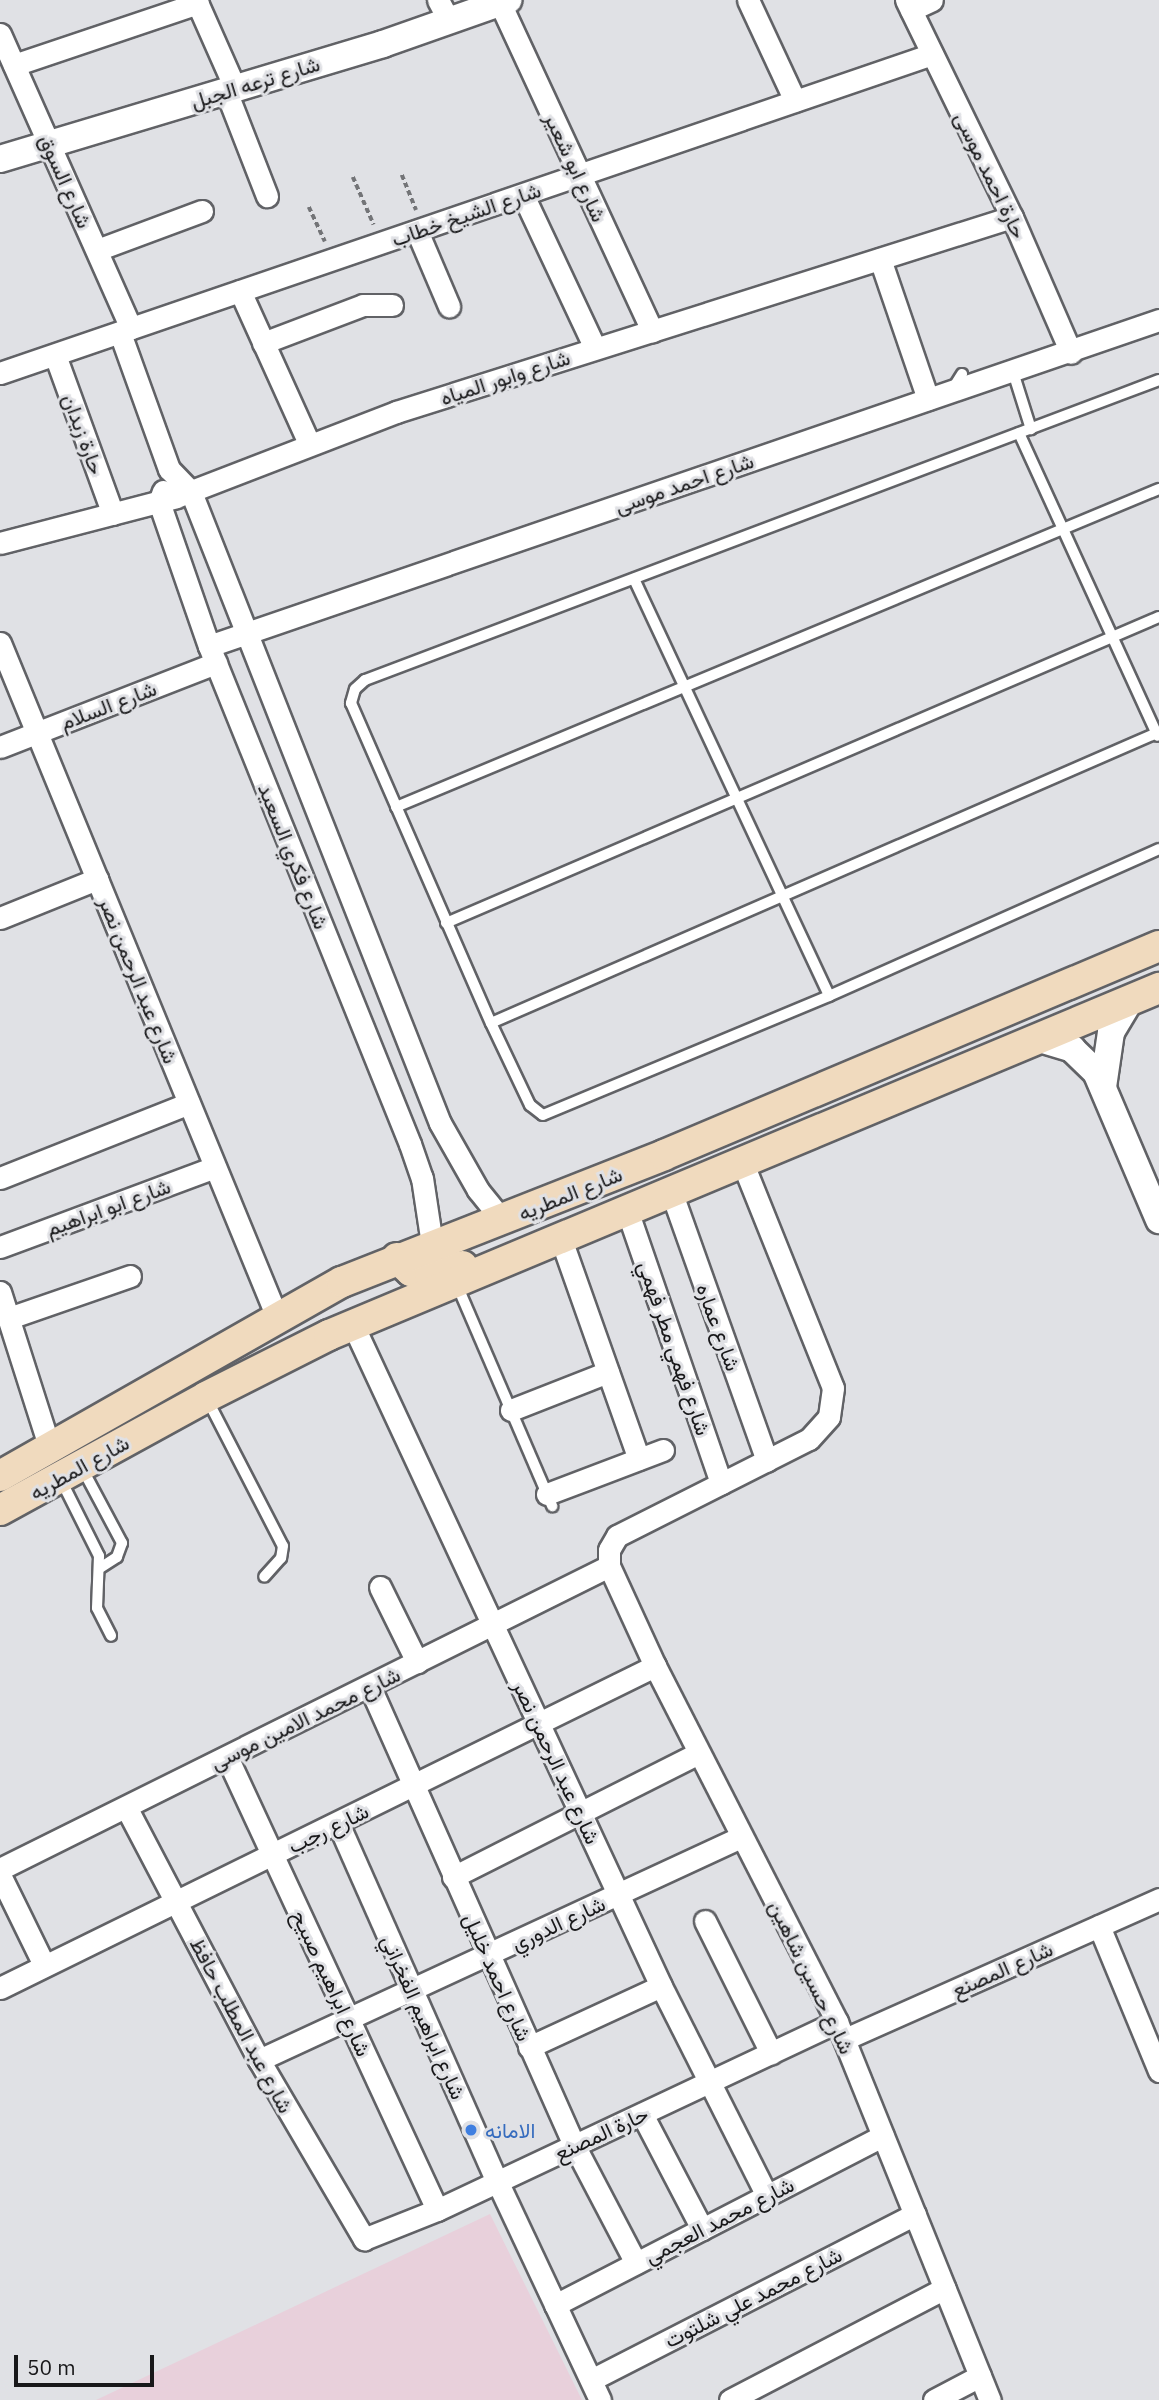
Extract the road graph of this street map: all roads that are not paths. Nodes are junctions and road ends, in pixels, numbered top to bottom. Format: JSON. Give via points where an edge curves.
{"nodes":[{"id":1,"x":748,"y":0,"type":"edge"},
{"id":2,"x":932,"y":0,"type":"edge"},
{"id":3,"x":197,"y":1,"type":"edge"},
{"id":4,"x":504,"y":1,"type":"edge"},
{"id":5,"x":908,"y":5,"type":"edge"},
{"id":6,"x":443,"y":10,"type":"edge"},
{"id":7,"x":0,"y":37,"type":"edge"},
{"id":8,"x":932,"y":54,"type":"junction"},
{"id":9,"x":14,"y":65,"type":"junction"},
{"id":10,"x":231,"y":89,"type":"junction"},
{"id":11,"x":795,"y":101,"type":"junction"},
{"id":12,"x":49,"y":145,"type":"junction"},
{"id":13,"x":0,"y":159,"type":"edge"},
{"id":14,"x":580,"y":175,"type":"junction"},
{"id":15,"x":523,"y":195,"type":"junction"},
{"id":16,"x":267,"y":196,"type":"dead end"},
{"id":17,"x":202,"y":211,"type":"dead end"},
{"id":18,"x":1012,"y":216,"type":"junction"},
{"id":19,"x":420,"y":230,"type":"junction"},
{"id":20,"x":97,"y":250,"type":"junction"},
{"id":21,"x":880,"y":258,"type":"junction"},
{"id":22,"x":240,"y":291,"type":"junction"},
{"id":23,"x":392,"y":305,"type":"dead end"},
{"id":24,"x":449,"y":306,"type":"dead end"},
{"id":25,"x":1159,"y":320,"type":"edge"},
{"id":26,"x":126,"y":330,"type":"junction"},
{"id":27,"x":652,"y":331,"type":"junction"},
{"id":28,"x":263,"y":343,"type":"junction"},
{"id":29,"x":595,"y":348,"type":"junction"},
{"id":30,"x":1071,"y":353,"type":"junction"},
{"id":31,"x":55,"y":355,"type":"junction"},
{"id":32,"x":1013,"y":372,"type":"junction"},
{"id":33,"x":0,"y":373,"type":"edge"},
{"id":34,"x":962,"y":374,"type":"dead end"},
{"id":35,"x":1159,"y":380,"type":"edge"},
{"id":36,"x":951,"y":392,"type":"junction"},
{"id":37,"x":928,"y":400,"type":"junction"},
{"id":38,"x":1031,"y":429,"type":"junction"},
{"id":39,"x":1019,"y":433,"type":"junction"},
{"id":40,"x":309,"y":443,"type":"junction"},
{"id":41,"x":169,"y":469,"type":"junction"},
{"id":42,"x":1159,"y":489,"type":"edge"},
{"id":43,"x":191,"y":492,"type":"junction"},
{"id":44,"x":159,"y":502,"type":"junction"},
{"id":45,"x":113,"y":514,"type":"junction"},
{"id":46,"x":1063,"y":530,"type":"junction"},
{"id":47,"x":0,"y":543,"type":"edge"},
{"id":48,"x":634,"y":579,"type":"junction"},
{"id":49,"x":1159,"y":617,"type":"edge"},
{"id":50,"x":243,"y":632,"type":"junction"},
{"id":51,"x":1112,"y":637,"type":"junction"},
{"id":52,"x":0,"y":643,"type":"edge"},
{"id":53,"x":212,"y":655,"type":"junction"},
{"id":54,"x":685,"y":689,"type":"junction"},
{"id":55,"x":37,"y":732,"type":"junction"},
{"id":56,"x":1158,"y":735,"type":"edge"},
{"id":57,"x":0,"y":747,"type":"edge"},
{"id":58,"x":737,"y":798,"type":"junction"},
{"id":59,"x":396,"y":807,"type":"junction"},
{"id":60,"x":1159,"y":849,"type":"edge"},
{"id":61,"x":97,"y":879,"type":"junction"},
{"id":62,"x":783,"y":896,"type":"junction"},
{"id":63,"x":0,"y":918,"type":"edge"},
{"id":64,"x":446,"y":923,"type":"junction"},
{"id":65,"x":1159,"y":946,"type":"edge"},
{"id":66,"x":1159,"y":988,"type":"edge"},
{"id":67,"x":829,"y":996,"type":"junction"},
{"id":68,"x":1129,"y":1000,"type":"junction"},
{"id":69,"x":491,"y":1023,"type":"junction"},
{"id":70,"x":1040,"y":1039,"type":"junction"},
{"id":71,"x":1103,"y":1087,"type":"junction"},
{"id":72,"x":189,"y":1103,"type":"junction"},
{"id":73,"x":743,"y":1164,"type":"junction"},
{"id":74,"x":215,"y":1167,"type":"junction"},
{"id":75,"x":0,"y":1178,"type":"edge"},
{"id":76,"x":672,"y":1194,"type":"junction"},
{"id":77,"x":628,"y":1213,"type":"junction"},
{"id":78,"x":502,"y":1220,"type":"junction"},
{"id":79,"x":1159,"y":1220,"type":"edge"},
{"id":80,"x":562,"y":1242,"type":"junction"},
{"id":81,"x":432,"y":1244,"type":"junction"},
{"id":82,"x":0,"y":1247,"type":"edge"},
{"id":83,"x":397,"y":1258,"type":"junction"},
{"id":84,"x":509,"y":1264,"type":"junction"},
{"id":85,"x":130,"y":1276,"type":"dead end"},
{"id":86,"x":342,"y":1282,"type":"junction"},
{"id":87,"x":457,"y":1285,"type":"junction"},
{"id":88,"x":0,"y":1292,"type":"edge"},
{"id":89,"x":277,"y":1317,"type":"junction"},
{"id":90,"x":9,"y":1318,"type":"junction"},
{"id":91,"x":357,"y":1324,"type":"junction"},
{"id":92,"x":608,"y":1372,"type":"junction"},
{"id":93,"x":206,"y":1397,"type":"junction"},
{"id":94,"x":511,"y":1410,"type":"junction"},
{"id":95,"x":50,"y":1449,"type":"junction"},
{"id":96,"x":663,"y":1450,"type":"dead end"},
{"id":97,"x":639,"y":1459,"type":"junction"},
{"id":98,"x":766,"y":1461,"type":"junction"},
{"id":99,"x":70,"y":1471,"type":"junction"},
{"id":100,"x":0,"y":1476,"type":"edge"},
{"id":101,"x":721,"y":1483,"type":"junction"},
{"id":102,"x":550,"y":1500,"type":"joint"},
{"id":103,"x":0,"y":1510,"type":"edge"},
{"id":104,"x":609,"y":1566,"type":"junction"},
{"id":105,"x":100,"y":1568,"type":"junction"},
{"id":106,"x":264,"y":1577,"type":"dead end"},
{"id":107,"x":380,"y":1587,"type":"dead end"},
{"id":108,"x":493,"y":1626,"type":"junction"},
{"id":109,"x":111,"y":1636,"type":"dead end"},
{"id":110,"x":417,"y":1662,"type":"junction"},
{"id":111,"x":654,"y":1666,"type":"junction"},
{"id":112,"x":370,"y":1686,"type":"junction"},
{"id":113,"x":539,"y":1725,"type":"junction"},
{"id":114,"x":698,"y":1753,"type":"junction"},
{"id":115,"x":227,"y":1757,"type":"junction"},
{"id":116,"x":414,"y":1786,"type":"junction"},
{"id":117,"x":126,"y":1807,"type":"junction"},
{"id":118,"x":581,"y":1815,"type":"junction"},
{"id":119,"x":338,"y":1823,"type":"junction"},
{"id":120,"x":741,"y":1837,"type":"junction"},
{"id":121,"x":272,"y":1854,"type":"junction"},
{"id":122,"x":1,"y":1877,"type":"edge"},
{"id":123,"x":453,"y":1877,"type":"junction"},
{"id":124,"x":618,"y":1894,"type":"junction"},
{"id":125,"x":1159,"y":1899,"type":"edge"},
{"id":126,"x":175,"y":1901,"type":"junction"},
{"id":127,"x":705,"y":1921,"type":"dead end"},
{"id":128,"x":1099,"y":1926,"type":"junction"},
{"id":129,"x":488,"y":1956,"type":"junction"},
{"id":130,"x":44,"y":1965,"type":"junction"},
{"id":131,"x":661,"y":1986,"type":"junction"},
{"id":132,"x":0,"y":1988,"type":"edge"},
{"id":133,"x":412,"y":1989,"type":"junction"},
{"id":134,"x":348,"y":2018,"type":"junction"},
{"id":135,"x":841,"y":2030,"type":"junction"},
{"id":136,"x":1154,"y":2045,"type":"edge"},
{"id":137,"x":529,"y":2047,"type":"junction"},
{"id":138,"x":771,"y":2053,"type":"junction"},
{"id":139,"x":259,"y":2060,"type":"junction"},
{"id":140,"x":1159,"y":2071,"type":"edge"},
{"id":141,"x":708,"y":2082,"type":"junction"},
{"id":142,"x":642,"y":2114,"type":"junction"},
{"id":143,"x":883,"y":2136,"type":"junction"},
{"id":144,"x":574,"y":2145,"type":"junction"},
{"id":145,"x":497,"y":2182,"type":"junction"},
{"id":146,"x":767,"y":2196,"type":"junction"},
{"id":147,"x":437,"y":2210,"type":"junction"},
{"id":148,"x":915,"y":2214,"type":"junction"},
{"id":149,"x":702,"y":2229,"type":"junction"},
{"id":150,"x":364,"y":2239,"type":"joint"},
{"id":151,"x":635,"y":2263,"type":"junction"},
{"id":152,"x":945,"y":2288,"type":"junction"},
{"id":153,"x":555,"y":2305,"type":"junction"},
{"id":154,"x":980,"y":2376,"type":"junction"},
{"id":155,"x":591,"y":2380,"type":"junction"},
{"id":156,"x":600,"y":2400,"type":"edge"},
{"id":157,"x":730,"y":2400,"type":"edge"},
{"id":158,"x":934,"y":2400,"type":"edge"},
{"id":159,"x":990,"y":2400,"type":"edge"}],
"edges":[{"from":1,"to":11,"type":"street"},
{"from":2,"to":5,"type":"street"},
{"from":3,"to":9,"type":"street"},
{"from":3,"to":10,"type":"street"},
{"from":4,"to":6,"type":"street","name":"شارع ترعه الجبل"},
{"from":4,"to":14,"type":"street","name":"شارع ابو شعير"},
{"from":5,"to":8,"type":"street","name":"حارة احمد موسى"},
{"from":6,"to":10,"type":"street","name":"شارع ترعه الجبل"},
{"from":7,"to":9,"type":"street","name":"شارع السوق"},
{"from":8,"to":11,"type":"street","name":"شارع الشيخ خطاب"},
{"from":8,"to":18,"type":"street","name":"حارة احمد موسى"},
{"from":9,"to":12,"type":"street","name":"شارع السوق"},
{"from":10,"to":12,"type":"street","name":"شارع ترعه الجبل"},
{"from":10,"to":16,"type":"street"},
{"from":11,"to":14,"type":"street","name":"شارع الشيخ خطاب"},
{"from":12,"to":13,"type":"street","name":"شارع ترعه الجبل"},
{"from":12,"to":20,"type":"street","name":"شارع السوق"},
{"from":14,"to":15,"type":"street","name":"شارع الشيخ خطاب"},
{"from":14,"to":27,"type":"street","name":"شارع ابو شعير"},
{"from":15,"to":19,"type":"street","name":"شارع الشيخ خطاب"},
{"from":15,"to":29,"type":"street"},
{"from":17,"to":20,"type":"street"},
{"from":18,"to":21,"type":"street","name":"شارع وابور المياه"},
{"from":18,"to":30,"type":"street","name":"حارة احمد موسى"},
{"from":19,"to":22,"type":"street","name":"شارع الشيخ خطاب"},
{"from":19,"to":24,"type":"street"},
{"from":20,"to":26,"type":"street","name":"شارع السوق"},
{"from":21,"to":27,"type":"street","name":"شارع وابور المياه"},
{"from":21,"to":37,"type":"street"},
{"from":22,"to":26,"type":"street","name":"شارع الشيخ خطاب"},
{"from":22,"to":28,"type":"street"},
{"from":23,"to":28,"type":"street","via":[[363,304]]},
{"from":25,"to":30,"type":"street","name":"شارع احمد موسى"},
{"from":26,"to":31,"type":"street","name":"شارع الشيخ خطاب"},
{"from":26,"to":41,"type":"street","name":"شارع فكري السعيد"},
{"from":27,"to":29,"type":"street","name":"شارع وابور المياه"},
{"from":28,"to":40,"type":"street"},
{"from":29,"to":40,"type":"street","name":"شارع وابور المياه"},
{"from":30,"to":32,"type":"street","name":"شارع احمد موسى"},
{"from":31,"to":33,"type":"street","name":"شارع الشيخ خطاب"},
{"from":31,"to":45,"type":"street","name":"حارة زيدان"},
{"from":32,"to":36,"type":"street","name":"شارع احمد موسى"},
{"from":32,"to":38,"type":"lane"},
{"from":34,"to":36,"type":"lane"},
{"from":35,"to":38,"type":"lane"},
{"from":36,"to":37,"type":"street","name":"شارع احمد موسى"},
{"from":37,"to":50,"type":"street","name":"شارع احمد موسى"},
{"from":38,"to":39,"type":"lane"},
{"from":39,"to":46,"type":"lane"},
{"from":39,"to":48,"type":"lane"},
{"from":40,"to":43,"type":"street","name":"شارع وابور المياه"},
{"from":41,"to":43,"type":"street","name":"شارع فكري السعيد"},
{"from":41,"to":44,"type":"street"},
{"from":42,"to":46,"type":"lane"},
{"from":43,"to":44,"type":"street","name":"شارع وابور المياه"},
{"from":43,"to":50,"type":"street","name":"شارع فكري السعيد"},
{"from":44,"to":45,"type":"street","name":"شارع وابور المياه"},
{"from":44,"to":53,"type":"street","name":"شارع فكري السعيد"},
{"from":45,"to":47,"type":"street","name":"شارع وابور المياه"},
{"from":46,"to":51,"type":"lane"},
{"from":46,"to":54,"type":"lane"},
{"from":48,"to":54,"type":"lane"},
{"from":48,"to":59,"type":"lane","via":[[365,680],[351,703],[354,716]]},
{"from":49,"to":51,"type":"lane"},
{"from":50,"to":53,"type":"street","name":"شارع احمد موسى"},
{"from":50,"to":78,"type":"street","name":"شارع فكري السعيد","via":[[440,1123],[464,1168]]},
{"from":51,"to":56,"type":"lane"},
{"from":51,"to":58,"type":"lane"},
{"from":52,"to":55,"type":"street","name":"شارع عبد الرحمن نصر"},
{"from":53,"to":55,"type":"street","name":"شارع السلام"},
{"from":53,"to":81,"type":"street","name":"شارع فكري السعيد","via":[[410,1144],[422,1178]]},
{"from":54,"to":58,"type":"lane"},
{"from":54,"to":59,"type":"lane"},
{"from":55,"to":57,"type":"street","name":"شارع السلام"},
{"from":55,"to":61,"type":"street","name":"شارع عبد الرحمن نصر"},
{"from":56,"to":62,"type":"lane"},
{"from":58,"to":62,"type":"lane"},
{"from":58,"to":64,"type":"lane"},
{"from":59,"to":64,"type":"lane"},
{"from":60,"to":67,"type":"lane"},
{"from":61,"to":63,"type":"street"},
{"from":61,"to":72,"type":"street","name":"شارع عبد الرحمن نصر"},
{"from":62,"to":67,"type":"lane"},
{"from":62,"to":69,"type":"lane"},
{"from":64,"to":69,"type":"lane"},
{"from":65,"to":78,"type":"main road","name":"شارع المطريه"},
{"from":66,"to":68,"type":"main road","name":"شارع المطريه"},
{"from":67,"to":69,"type":"lane","via":[[542,1115],[530,1105]]},
{"from":68,"to":70,"type":"main road","name":"شارع المطريه"},
{"from":68,"to":71,"type":"street","via":[[1106,1050]]},
{"from":70,"to":71,"type":"street","via":[[1056,1042],[1085,1059]]},
{"from":70,"to":73,"type":"main road","name":"شارع المطريه"},
{"from":71,"to":79,"type":"street"},
{"from":72,"to":74,"type":"street","name":"شارع عبد الرحمن نصر"},
{"from":72,"to":75,"type":"street"},
{"from":73,"to":76,"type":"main road","name":"شارع المطريه"},
{"from":73,"to":98,"type":"street","via":[[833,1388],[834,1402],[820,1429]]},
{"from":74,"to":82,"type":"street","name":"شارع ابو ابراهيم"},
{"from":74,"to":89,"type":"street","name":"شارع عبد الرحمن نصر"},
{"from":76,"to":77,"type":"main road","name":"شارع المطريه"},
{"from":76,"to":98,"type":"street","name":"شارع عماره"},
{"from":77,"to":80,"type":"main road","name":"شارع المطريه"},
{"from":77,"to":101,"type":"street","name":"شارع فهمي مطر فهمي"},
{"from":78,"to":81,"type":"main road","name":"شارع المطريه"},
{"from":80,"to":84,"type":"main road","name":"شارع المطريه"},
{"from":80,"to":92,"type":"street"},
{"from":81,"to":83,"type":"main road","name":"شارع المطريه"},
{"from":83,"to":84,"type":"main road","via":[[411,1271],[430,1276],[483,1258]]},
{"from":83,"to":86,"type":"main road","name":"شارع المطريه"},
{"from":84,"to":87,"type":"main road","name":"شارع المطريه"},
{"from":85,"to":90,"type":"street"},
{"from":86,"to":89,"type":"main road","name":"شارع المطريه"},
{"from":86,"to":91,"type":"main road","via":[[355,1295]]},
{"from":87,"to":91,"type":"main road","name":"شارع المطريه"},
{"from":87,"to":94,"type":"lane"},
{"from":88,"to":90,"type":"street"},
{"from":89,"to":95,"type":"main road","name":"شارع المطريه"},
{"from":90,"to":95,"type":"street"},
{"from":91,"to":93,"type":"main road","name":"شارع المطريه"},
{"from":91,"to":108,"type":"street","name":"شارع عبد الرحمن نصر"},
{"from":92,"to":94,"type":"street"},
{"from":92,"to":97,"type":"street"},
{"from":93,"to":99,"type":"main road","name":"شارع المطريه"},
{"from":93,"to":106,"type":"lane","via":[[283,1546],[281,1558]]},
{"from":94,"to":102,"type":"lane"},
{"from":95,"to":100,"type":"main road","name":"شارع المطريه"},
{"from":96,"to":97,"type":"street"},
{"from":97,"to":102,"type":"street"},
{"from":98,"to":101,"type":"street"},
{"from":99,"to":103,"type":"main road","name":"شارع المطريه"},
{"from":99,"to":105,"type":"lane"},
{"from":99,"to":105,"type":"lane","via":[[121,1543],[117,1557]]},
{"from":101,"to":104,"type":"street","via":[[617,1536],[609,1550]]},
{"from":104,"to":108,"type":"street","name":"شارع محمد الامين موسى"},
{"from":104,"to":111,"type":"street","name":"شارع حسين شاهين"},
{"from":105,"to":109,"type":"lane","via":[[97,1608]]},
{"from":107,"to":110,"type":"street"},
{"from":108,"to":110,"type":"street","name":"شارع محمد الامين موسى"},
{"from":108,"to":113,"type":"street","name":"شارع عبد الرحمن نصر"},
{"from":110,"to":112,"type":"street","name":"شارع محمد الامين موسى"},
{"from":111,"to":113,"type":"street","name":"شارع رجب"},
{"from":111,"to":114,"type":"street","name":"شارع حسين شاهين"},
{"from":112,"to":115,"type":"street","name":"شارع محمد الامين موسى"},
{"from":112,"to":116,"type":"street","name":"شارع احمد خليل"},
{"from":113,"to":116,"type":"street","name":"شارع رجب"},
{"from":113,"to":118,"type":"street","name":"شارع عبد الرحمن نصر"},
{"from":114,"to":118,"type":"street"},
{"from":114,"to":120,"type":"street","name":"شارع حسين شاهين"},
{"from":115,"to":117,"type":"street","name":"شارع محمد الامين موسى"},
{"from":115,"to":121,"type":"street","name":"شارع ابراهيم صبيح"},
{"from":116,"to":119,"type":"street","name":"شارع رجب"},
{"from":116,"to":123,"type":"street","name":"شارع احمد خليل"},
{"from":117,"to":122,"type":"street","name":"شارع محمد الامين موسى"},
{"from":117,"to":126,"type":"street","name":"شارع عبد المطلب حافظ"},
{"from":118,"to":123,"type":"street"},
{"from":118,"to":124,"type":"street","name":"شارع عبد الرحمن نصر"},
{"from":119,"to":121,"type":"street","name":"شارع رجب"},
{"from":119,"to":133,"type":"street","name":"شارع ابراهيم الفخراني"},
{"from":120,"to":124,"type":"street","name":"شارع الدوري"},
{"from":120,"to":135,"type":"street","name":"شارع حسين شاهين"},
{"from":121,"to":126,"type":"street","name":"شارع رجب"},
{"from":121,"to":134,"type":"street","name":"شارع ابراهيم صبيح"},
{"from":122,"to":130,"type":"street"},
{"from":123,"to":129,"type":"street","name":"شارع احمد خليل"},
{"from":124,"to":129,"type":"street","name":"شارع الدوري"},
{"from":124,"to":131,"type":"street","name":"شارع عبد الرحمن نصر"},
{"from":125,"to":128,"type":"street","name":"شارع المصنع"},
{"from":126,"to":130,"type":"street","name":"شارع رجب"},
{"from":126,"to":139,"type":"street","name":"شارع عبد المطلب حافظ"},
{"from":127,"to":138,"type":"street"},
{"from":128,"to":135,"type":"street","name":"شارع المصنع"},
{"from":128,"to":136,"type":"street"},
{"from":129,"to":133,"type":"street","name":"شارع الدوري"},
{"from":129,"to":137,"type":"street","name":"شارع احمد خليل"},
{"from":130,"to":132,"type":"street","name":"شارع رجب"},
{"from":131,"to":137,"type":"street"},
{"from":131,"to":141,"type":"street","name":"شارع عبد الرحمن نصر"},
{"from":133,"to":134,"type":"street","name":"شارع الدوري"},
{"from":133,"to":145,"type":"street","name":"شارع ابراهيم الفخراني"},
{"from":134,"to":139,"type":"street","name":"شارع الدوري"},
{"from":134,"to":147,"type":"street","name":"شارع ابراهيم صبيح"},
{"from":135,"to":138,"type":"street","name":"حارة المصنع"},
{"from":135,"to":143,"type":"street","name":"شارع حسين شاهين"},
{"from":136,"to":140,"type":"street"},
{"from":137,"to":144,"type":"street","name":"شارع احمد خليل"},
{"from":138,"to":141,"type":"street","name":"حارة المصنع"},
{"from":139,"to":150,"type":"street","name":"شارع عبد المطلب حافظ"},
{"from":141,"to":142,"type":"street","name":"حارة المصنع"},
{"from":141,"to":146,"type":"street","name":"شارع عبد الرحمن نصر"},
{"from":142,"to":144,"type":"street","name":"حارة المصنع"},
{"from":142,"to":149,"type":"street"},
{"from":143,"to":146,"type":"street","name":"شارع محمد العجمي"},
{"from":143,"to":148,"type":"street","name":"شارع حسين شاهين"},
{"from":144,"to":145,"type":"street","name":"حارة المصنع"},
{"from":144,"to":151,"type":"street","name":"شارع احمد خليل"},
{"from":145,"to":147,"type":"street","name":"حارة المصنع"},
{"from":145,"to":153,"type":"street","name":"شارع ابراهيم الفخراني"},
{"from":146,"to":149,"type":"street","name":"شارع محمد العجمي"},
{"from":147,"to":150,"type":"street","name":"حارة المصنع"},
{"from":148,"to":152,"type":"street","name":"شارع حسين شاهين"},
{"from":148,"to":155,"type":"street","name":"شارع محمد علي شلتوت"},
{"from":149,"to":151,"type":"street","name":"شارع محمد العجمي"},
{"from":151,"to":153,"type":"street","name":"شارع محمد العجمي"},
{"from":152,"to":154,"type":"street","name":"شارع حسين شاهين"},
{"from":152,"to":157,"type":"street"},
{"from":153,"to":155,"type":"street","name":"شارع ابراهيم الفخراني"},
{"from":154,"to":158,"type":"street"},
{"from":154,"to":159,"type":"street","name":"شارع حسين شاهين"},
{"from":155,"to":156,"type":"street","name":"شارع ابراهيم الفخراني"}]}
